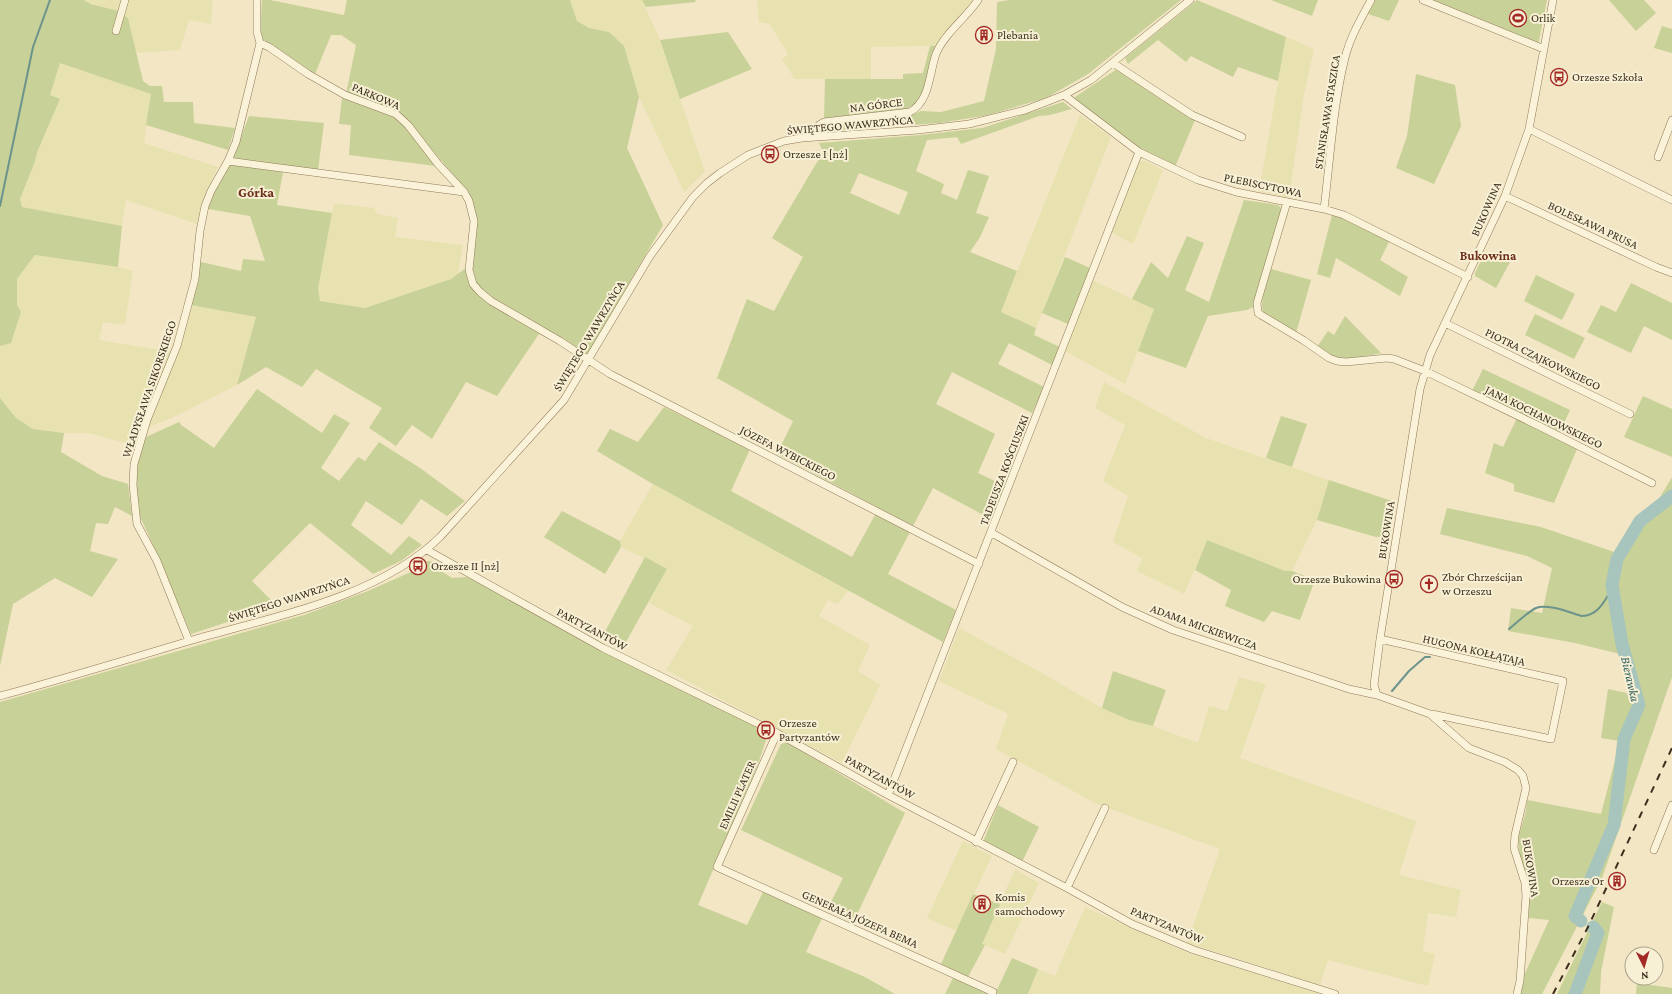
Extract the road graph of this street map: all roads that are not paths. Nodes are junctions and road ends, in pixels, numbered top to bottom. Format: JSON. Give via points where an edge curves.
{"nodes":[{"id":1,"x":125,"y":0,"type":"edge"},
{"id":2,"x":257,"y":0,"type":"edge"},
{"id":3,"x":978,"y":0,"type":"edge"},
{"id":4,"x":1190,"y":0,"type":"edge"},
{"id":5,"x":1371,"y":0,"type":"edge"},
{"id":6,"x":1423,"y":0,"type":"edge"},
{"id":7,"x":1553,"y":0,"type":"edge"},
{"id":8,"x":116,"y":31,"type":"dead end"},
{"id":9,"x":260,"y":43,"type":"junction"},
{"id":10,"x":1544,"y":49,"type":"junction"},
{"id":11,"x":1113,"y":63,"type":"junction"},
{"id":12,"x":1064,"y":95,"type":"junction"},
{"id":13,"x":1672,"y":120,"type":"edge"},
{"id":14,"x":1529,"y":130,"type":"junction"},
{"id":15,"x":816,"y":136,"type":"junction"},
{"id":16,"x":1242,"y":137,"type":"dead end"},
{"id":17,"x":1139,"y":152,"type":"junction"},
{"id":18,"x":1658,"y":157,"type":"dead end"},
{"id":19,"x":228,"y":161,"type":"junction"},
{"id":20,"x":464,"y":192,"type":"junction"},
{"id":21,"x":1505,"y":196,"type":"junction"},
{"id":22,"x":1672,"y":200,"type":"edge"},
{"id":23,"x":1287,"y":202,"type":"junction"},
{"id":24,"x":1324,"y":210,"type":"junction"},
{"id":25,"x":1672,"y":273,"type":"edge"},
{"id":26,"x":1468,"y":276,"type":"junction"},
{"id":27,"x":1445,"y":323,"type":"junction"},
{"id":28,"x":588,"y":360,"type":"junction"},
{"id":29,"x":1425,"y":371,"type":"junction"},
{"id":30,"x":1630,"y":414,"type":"dead end"},
{"id":31,"x":1652,"y":483,"type":"dead end"},
{"id":32,"x":992,"y":533,"type":"junction"},
{"id":33,"x":427,"y":550,"type":"junction"},
{"id":34,"x":979,"y":564,"type":"junction"},
{"id":35,"x":1380,"y":639,"type":"junction"},
{"id":36,"x":189,"y":641,"type":"junction"},
{"id":37,"x":1377,"y":695,"type":"junction"},
{"id":38,"x":0,"y":696,"type":"edge"},
{"id":39,"x":1430,"y":714,"type":"junction"},
{"id":40,"x":777,"y":733,"type":"junction"},
{"id":41,"x":1013,"y":762,"type":"dead end"},
{"id":42,"x":888,"y":795,"type":"junction"},
{"id":43,"x":1672,"y":805,"type":"edge"},
{"id":44,"x":1105,"y":808,"type":"dead end"},
{"id":45,"x":976,"y":842,"type":"junction"},
{"id":46,"x":1654,"y":850,"type":"dead end"},
{"id":47,"x":717,"y":867,"type":"joint"},
{"id":48,"x":1067,"y":888,"type":"junction"},
{"id":49,"x":993,"y":992,"type":"dead end"},
{"id":50,"x":1336,"y":994,"type":"edge"},
{"id":51,"x":1517,"y":994,"type":"edge"}],
"edges":[{"from":1,"to":8,"type":"street"},
{"from":2,"to":9,"type":"street","name":"WŁADYSŁAWA SIKORSKIEGO","via":[[257,32]]},
{"from":3,"to":15,"type":"street","name":"NA GÓRCE","via":[[938,49],[924,98],[916,108],[910,112],[824,122],[819,125]]},
{"from":4,"to":11,"type":"street","name":"ŚWIĘTEGO WAWRZYŃCA"},
{"from":5,"to":24,"type":"street","name":"STANISŁAWA STASZICA","via":[[1357,25],[1345,58]]},
{"from":6,"to":10,"type":"street"},
{"from":7,"to":10,"type":"street","name":"BUKOWINA"},
{"from":9,"to":19,"type":"street","name":"WŁADYSŁAWA SIKORSKIEGO","via":[[237,137]]},
{"from":9,"to":20,"type":"street","name":"PARKOWA","via":[[345,95],[396,114]]},
{"from":10,"to":14,"type":"street","name":"BUKOWINA"},
{"from":11,"to":12,"type":"street","name":"ŚWIĘTEGO WAWRZYŃCA","via":[[1091,80]]},
{"from":11,"to":16,"type":"street","via":[[1192,114]]},
{"from":12,"to":15,"type":"street","name":"ŚWIĘTEGO WAWRZYŃCA","via":[[1024,110],[968,124],[918,130]]},
{"from":12,"to":17,"type":"street","name":"PLEBISCYTOWA"},
{"from":13,"to":18,"type":"street"},
{"from":14,"to":21,"type":"street","name":"BUKOWINA"},
{"from":14,"to":22,"type":"street"},
{"from":15,"to":28,"type":"street","name":"ŚWIĘTEGO WAWRZYŃCA","via":[[789,140],[765,148],[735,163],[703,186],[650,256]]},
{"from":17,"to":23,"type":"street","name":"PLEBISCYTOWA","via":[[1198,180],[1236,192]]},
{"from":17,"to":32,"type":"street","name":"TADEUSZA KOŚCIUSZKI"},
{"from":19,"to":20,"type":"street"},
{"from":19,"to":36,"type":"street","name":"WŁADYSŁAWA SIKORSKIEGO","via":[[205,206],[195,279],[185,320],[142,435],[133,474],[137,524],[157,562]]},
{"from":20,"to":28,"type":"street","name":"PARKOWA","via":[[474,221],[469,270],[473,284],[491,301]]},
{"from":21,"to":25,"type":"street","name":"BOLESŁAWA PRUSA"},
{"from":21,"to":26,"type":"street","name":"BUKOWINA"},
{"from":23,"to":24,"type":"street","name":"PLEBISCYTOWA"},
{"from":23,"to":29,"type":"street","name":"JANA KOCHANOWSKIEGO","via":[[1257,304],[1258,313],[1337,361],[1387,358]]},
{"from":24,"to":26,"type":"street","name":"PLEBISCYTOWA","via":[[1344,215]]},
{"from":26,"to":27,"type":"street","name":"BUKOWINA"},
{"from":27,"to":29,"type":"street","name":"BUKOWINA"},
{"from":27,"to":30,"type":"street","name":"PIOTRA CZAJKOWSKIEGO"},
{"from":28,"to":33,"type":"street","name":"ŚWIĘTEGO WAWRZYŃCA","via":[[561,404]]},
{"from":28,"to":34,"type":"street","name":"JÓZEFA WYBICKIEGO","via":[[610,374]]},
{"from":29,"to":31,"type":"street","name":"JANA KOCHANOWSKIEGO"},
{"from":29,"to":35,"type":"street","name":"BUKOWINA","via":[[1408,455]]},
{"from":32,"to":34,"type":"street","name":"TADEUSZA KOŚCIUSZKI"},
{"from":32,"to":37,"type":"street","name":"ADAMA MICKIEWICZA","via":[[1122,607],[1174,630],[1348,689]]},
{"from":33,"to":36,"type":"street","name":"ŚWIĘTEGO WAWRZYŃCA","via":[[384,578],[371,583],[308,607]]},
{"from":33,"to":40,"type":"street","name":"PARTYZANTÓW","via":[[603,648]]},
{"from":34,"to":42,"type":"street","name":"TADEUSZA KOŚCIUSZKI"},
{"from":35,"to":37,"type":"street","name":"BUKOWINA","via":[[1374,685]]},
{"from":35,"to":39,"type":"street","name":"HUGONA KOŁŁĄTAJA","via":[[1563,682],[1551,739]]},
{"from":36,"to":38,"type":"street","name":"ŚWIĘTEGO WAWRZYŃCA"},
{"from":37,"to":39,"type":"street","name":"BUKOWINA"},
{"from":39,"to":51,"type":"street","name":"BUKOWINA","via":[[1469,748],[1518,770],[1525,782],[1526,796],[1515,835],[1516,857],[1525,883],[1526,896]]},
{"from":40,"to":42,"type":"street","name":"PARTYZANTÓW"},
{"from":40,"to":47,"type":"street","name":"EMILII PLATER"},
{"from":41,"to":45,"type":"street"},
{"from":42,"to":45,"type":"street","name":"PARTYZANTÓW"},
{"from":43,"to":46,"type":"street"},
{"from":44,"to":48,"type":"street"},
{"from":45,"to":48,"type":"street","name":"PARTYZANTÓW"},
{"from":47,"to":49,"type":"street","name":"GENERAŁA JÓZEFA BEMA"},
{"from":48,"to":50,"type":"street","name":"PARTYZANTÓW","via":[[1158,936],[1194,950]]}]}
